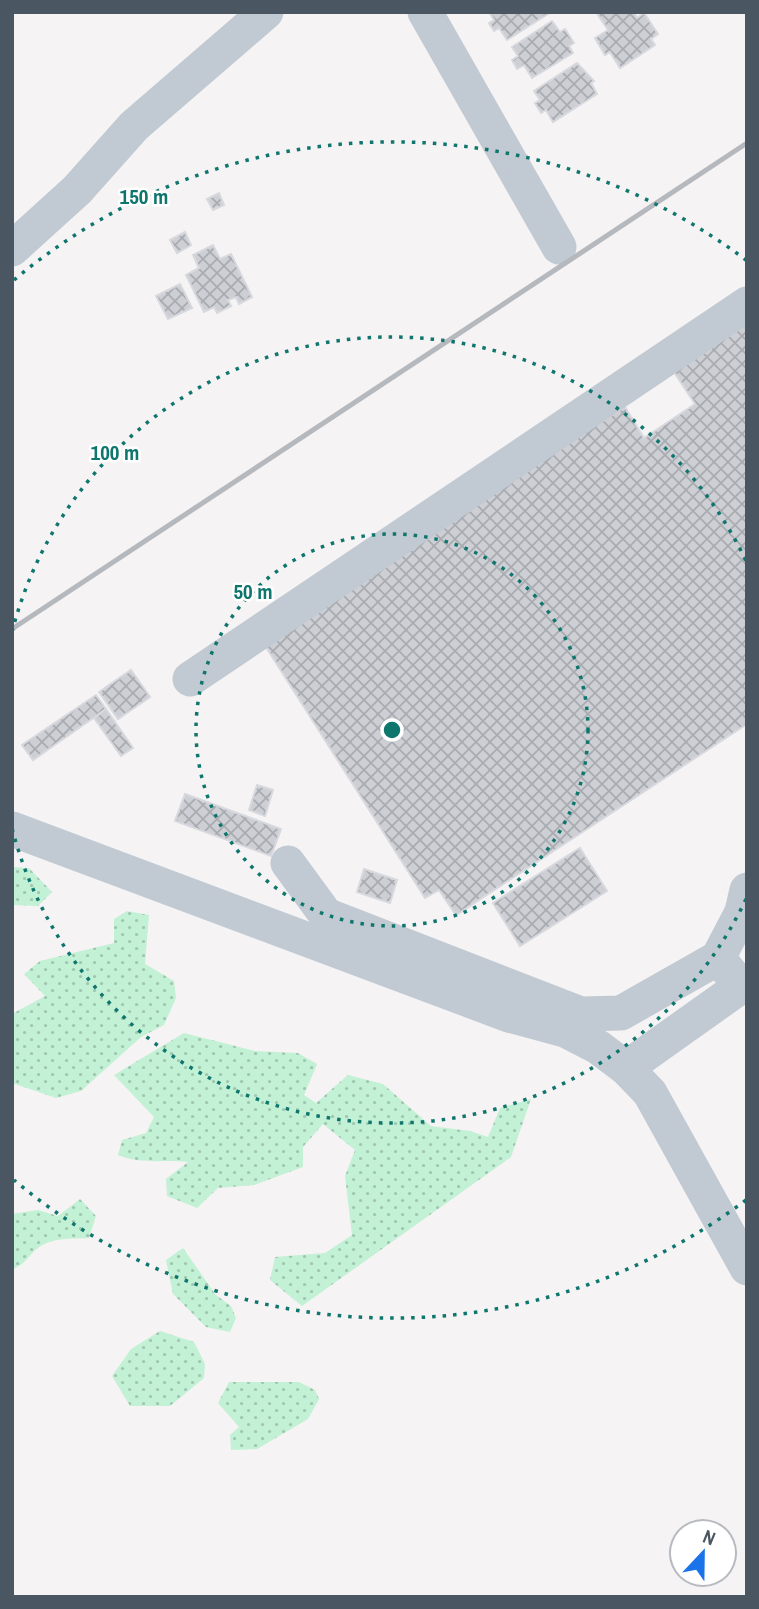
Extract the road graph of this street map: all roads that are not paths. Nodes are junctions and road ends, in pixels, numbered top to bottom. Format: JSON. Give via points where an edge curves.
{"nodes":[{"id":1,"x":266,"y":12,"type":"edge"},
{"id":2,"x":425,"y":12,"type":"edge"},
{"id":3,"x":559,"y":247,"type":"dead end"},
{"id":4,"x":12,"y":249,"type":"edge"},
{"id":5,"x":747,"y":304,"type":"edge"},
{"id":6,"x":190,"y":679,"type":"dead end"},
{"id":7,"x":12,"y":829,"type":"edge"},
{"id":8,"x":288,"y":863,"type":"dead end"},
{"id":9,"x":747,"y":890,"type":"edge"},
{"id":10,"x":718,"y":958,"type":"junction"},
{"id":11,"x":744,"y":984,"type":"edge"},
{"id":12,"x":626,"y":1068,"type":"junction"},
{"id":13,"x":747,"y":1268,"type":"edge"}],
"edges":[{"from":1,"to":4,"type":"street","via":[[134,126],[77,190]]},
{"from":2,"to":3,"type":"street"},
{"from":5,"to":6,"type":"street"},
{"from":7,"to":12,"type":"street","via":[[496,1011],[565,1030]]},
{"from":8,"to":10,"type":"street","via":[[326,915],[581,1013],[621,1013]]},
{"from":9,"to":10,"type":"street","via":[[742,912]]},
{"from":10,"to":11,"type":"street"},
{"from":11,"to":12,"type":"street"},
{"from":12,"to":13,"type":"street","via":[[650,1093]]}]}
